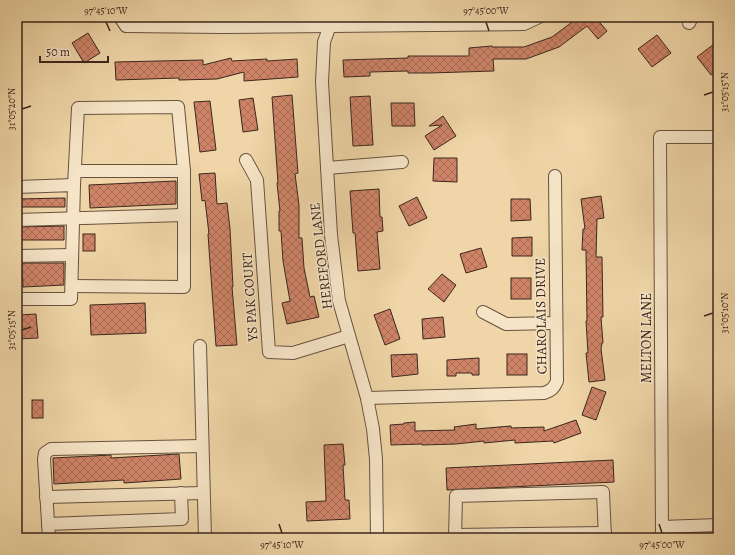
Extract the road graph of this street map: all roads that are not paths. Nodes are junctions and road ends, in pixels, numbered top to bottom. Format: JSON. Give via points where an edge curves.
{"nodes":[{"id":1,"x":120,"y":17,"type":"edge"},
{"id":2,"x":539,"y":17,"type":"edge"},
{"id":3,"x":332,"y":21,"type":"edge"},
{"id":4,"x":443,"y":21,"type":"edge"},
{"id":5,"x":223,"y":22,"type":"edge"},
{"id":6,"x":718,"y":137,"type":"edge"},
{"id":7,"x":246,"y":160,"type":"dead end"},
{"id":8,"x":402,"y":162,"type":"dead end"},
{"id":9,"x":327,"y":168,"type":"junction"},
{"id":10,"x":75,"y":171,"type":"junction"},
{"id":11,"x":184,"y":171,"type":"junction"},
{"id":12,"x":555,"y":176,"type":"dead end"},
{"id":13,"x":74,"y":185,"type":"junction"},
{"id":14,"x":17,"y":187,"type":"edge"},
{"id":15,"x":184,"y":215,"type":"junction"},
{"id":16,"x":73,"y":217,"type":"junction"},
{"id":17,"x":17,"y":220,"type":"edge"},
{"id":18,"x":72,"y":255,"type":"junction"},
{"id":19,"x":17,"y":256,"type":"edge"},
{"id":20,"x":72,"y":286,"type":"junction"},
{"id":21,"x":17,"y":299,"type":"edge"},
{"id":22,"x":483,"y":312,"type":"dead end"},
{"id":23,"x":556,"y":323,"type":"junction"},
{"id":24,"x":349,"y":336,"type":"junction"},
{"id":25,"x":200,"y":346,"type":"dead end"},
{"id":26,"x":367,"y":398,"type":"junction"},
{"id":27,"x":202,"y":446,"type":"junction"},
{"id":28,"x":181,"y":493,"type":"junction"},
{"id":29,"x":204,"y":493,"type":"junction"},
{"id":30,"x":46,"y":497,"type":"junction"},
{"id":31,"x":48,"y":524,"type":"junction"},
{"id":32,"x":718,"y":525,"type":"edge"},
{"id":33,"x":662,"y":532,"type":"edge"},
{"id":34,"x":455,"y":536,"type":"edge"},
{"id":35,"x":522,"y":536,"type":"edge"},
{"id":36,"x":543,"y":536,"type":"edge"},
{"id":37,"x":605,"y":536,"type":"edge"},
{"id":38,"x":49,"y":538,"type":"edge"},
{"id":39,"x":205,"y":538,"type":"edge"},
{"id":40,"x":377,"y":538,"type":"edge"}],
"edges":[{"from":1,"to":5,"type":"street","via":[[126,26]]},
{"from":2,"to":4,"type":"street","via":[[524,24]]},
{"from":3,"to":4,"type":"street"},
{"from":3,"to":5,"type":"street"},
{"from":3,"to":9,"type":"street","name":"HEREFORD LANE","via":[[324,42],[322,82]]},
{"from":6,"to":33,"type":"street","name":"MELTON LANE","via":[[660,137]]},
{"from":7,"to":24,"type":"street","name":"YS PAK COURT","via":[[257,180],[269,352],[293,352]]},
{"from":8,"to":9,"type":"street"},
{"from":9,"to":24,"type":"street","name":"HEREFORD LANE","via":[[331,235],[339,301]]},
{"from":10,"to":11,"type":"street"},
{"from":10,"to":11,"type":"street","via":[[78,108],[178,107]]},
{"from":10,"to":13,"type":"street"},
{"from":11,"to":15,"type":"street"},
{"from":12,"to":23,"type":"street","name":"CHAROLAIS DRIVE"},
{"from":13,"to":14,"type":"street"},
{"from":13,"to":16,"type":"street"},
{"from":15,"to":16,"type":"street"},
{"from":15,"to":20,"type":"street","via":[[184,287]]},
{"from":16,"to":17,"type":"street"},
{"from":16,"to":18,"type":"street"},
{"from":18,"to":19,"type":"street"},
{"from":18,"to":20,"type":"street"},
{"from":20,"to":21,"type":"street","via":[[71,299]]},
{"from":22,"to":23,"type":"street","via":[[506,324]]},
{"from":23,"to":26,"type":"street","name":"CHAROLAIS DRIVE","via":[[557,381],[554,387],[544,393]]},
{"from":24,"to":26,"type":"street","name":"HEREFORD LANE"},
{"from":25,"to":27,"type":"street"},
{"from":26,"to":40,"type":"street","name":"HEREFORD LANE","via":[[376,459]]},
{"from":27,"to":29,"type":"street"},
{"from":27,"to":30,"type":"street","via":[[51,449],[45,453],[44,459]]},
{"from":28,"to":29,"type":"street"},
{"from":28,"to":30,"type":"street"},
{"from":28,"to":31,"type":"street","via":[[182,519]]},
{"from":29,"to":39,"type":"street"},
{"from":30,"to":31,"type":"street"},
{"from":31,"to":38,"type":"street"},
{"from":32,"to":33,"type":"street"},
{"from":34,"to":35,"type":"street"},
{"from":34,"to":37,"type":"street","via":[[456,496],[603,492]]},
{"from":35,"to":36,"type":"street"},
{"from":36,"to":37,"type":"street"}]}
